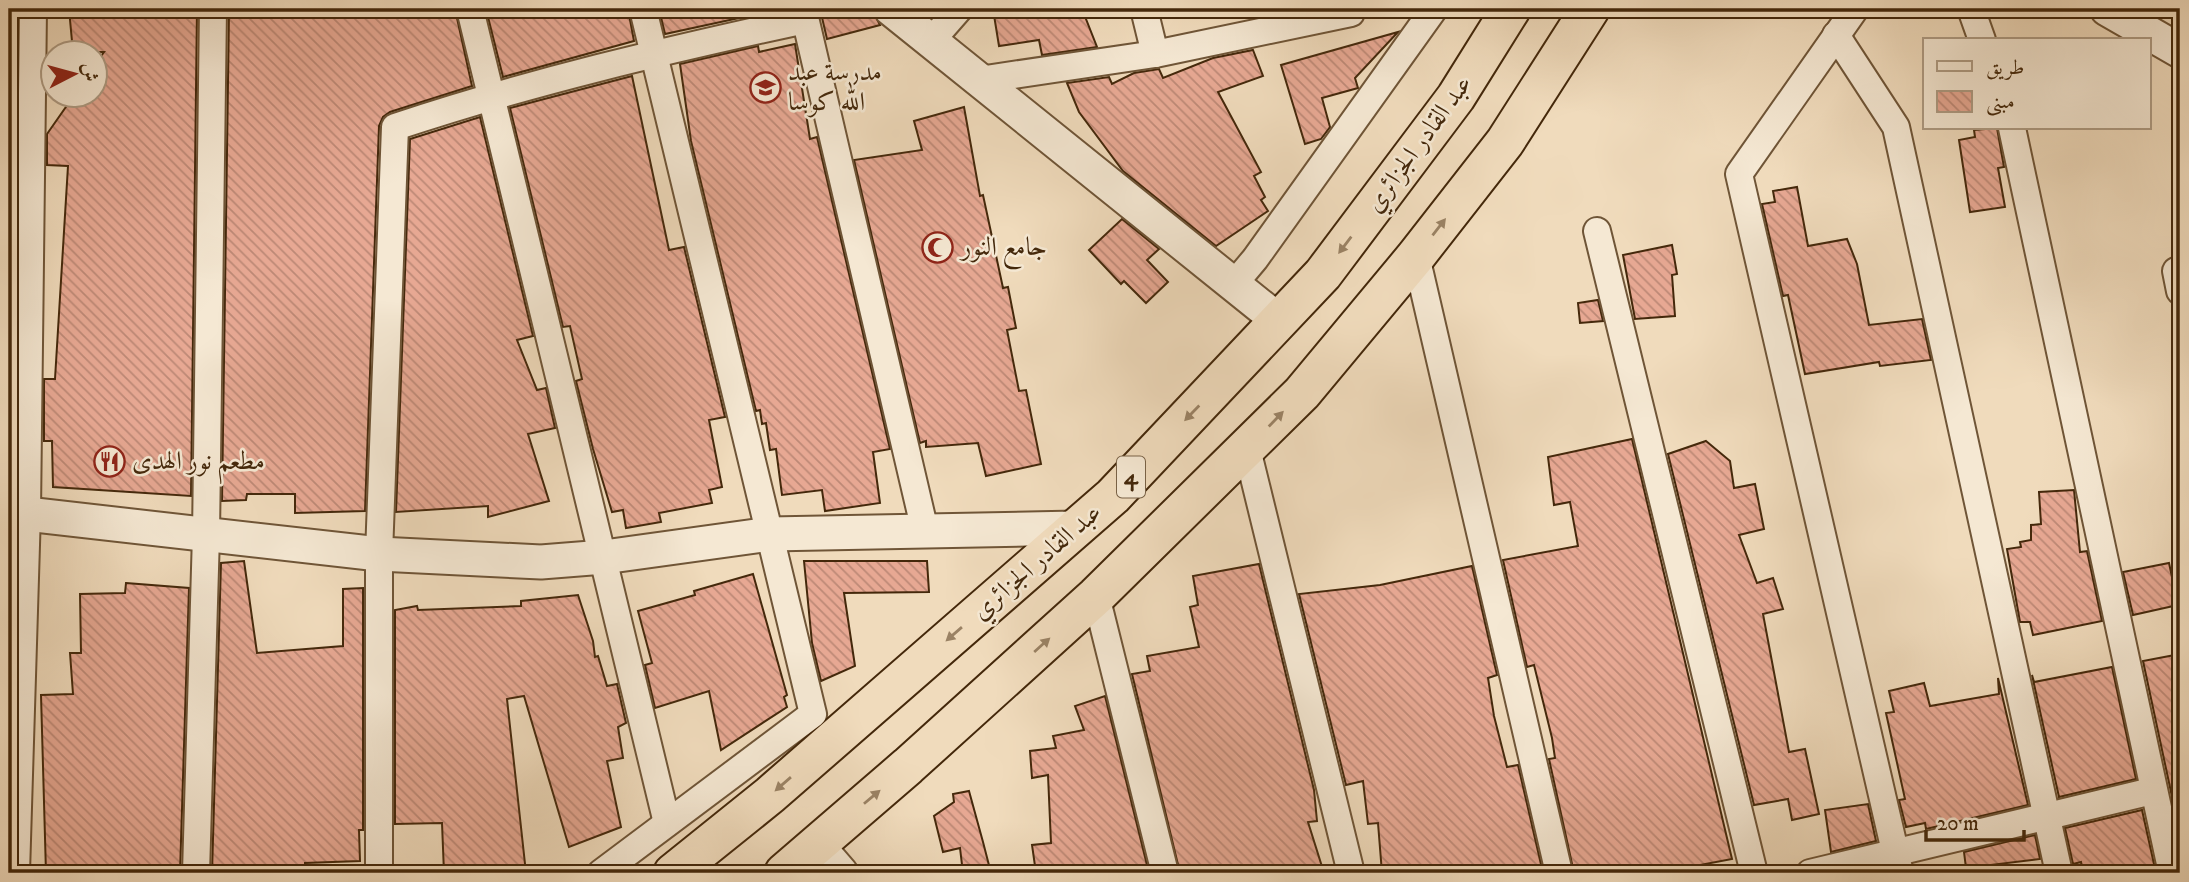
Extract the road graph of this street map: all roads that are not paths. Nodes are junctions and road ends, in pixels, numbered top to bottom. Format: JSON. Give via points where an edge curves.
{"nodes":[{"id":1,"x":33,"y":9,"type":"edge"},
{"id":2,"x":213,"y":9,"type":"edge"},
{"id":3,"x":470,"y":9,"type":"edge"},
{"id":4,"x":643,"y":9,"type":"edge"},
{"id":5,"x":891,"y":9,"type":"edge"},
{"id":6,"x":959,"y":9,"type":"edge"},
{"id":7,"x":1144,"y":9,"type":"edge"},
{"id":8,"x":1350,"y":9,"type":"edge"},
{"id":9,"x":1434,"y":9,"type":"edge"},
{"id":10,"x":1511,"y":9,"type":"edge"},
{"id":11,"x":1590,"y":9,"type":"edge"},
{"id":12,"x":1855,"y":9,"type":"edge"},
{"id":13,"x":1971,"y":9,"type":"edge"},
{"id":14,"x":2107,"y":9,"type":"edge"},
{"id":15,"x":804,"y":14,"type":"edge"},
{"id":16,"x":1836,"y":35,"type":"junction"},
{"id":17,"x":1981,"y":38,"type":"edge"},
{"id":18,"x":931,"y":41,"type":"junction"},
{"id":19,"x":2180,"y":51,"type":"edge"},
{"id":20,"x":654,"y":53,"type":"junction"},
{"id":21,"x":1155,"y":54,"type":"junction"},
{"id":22,"x":979,"y":80,"type":"junction"},
{"id":23,"x":491,"y":95,"type":"junction"},
{"id":24,"x":2012,"y":130,"type":"edge"},
{"id":25,"x":1597,"y":231,"type":"dead end"},
{"id":26,"x":1416,"y":256,"type":"junction"},
{"id":27,"x":1234,"y":284,"type":"junction"},
{"id":28,"x":1279,"y":321,"type":"junction"},
{"id":29,"x":1247,"y":449,"type":"junction"},
{"id":30,"x":18,"y":512,"type":"edge"},
{"id":31,"x":1076,"y":528,"type":"junction"},
{"id":32,"x":925,"y":531,"type":"junction"},
{"id":33,"x":770,"y":534,"type":"junction"},
{"id":34,"x":206,"y":535,"type":"junction"},
{"id":35,"x":379,"y":554,"type":"junction"},
{"id":36,"x":604,"y":557,"type":"junction"},
{"id":37,"x":1096,"y":596,"type":"junction"},
{"id":38,"x":2152,"y":791,"type":"junction"},
{"id":39,"x":2046,"y":817,"type":"junction"},
{"id":40,"x":667,"y":823,"type":"junction"},
{"id":41,"x":816,"y":845,"type":"junction"},
{"id":42,"x":1898,"y":863,"type":"edge"},
{"id":43,"x":16,"y":873,"type":"edge"},
{"id":44,"x":196,"y":873,"type":"edge"},
{"id":45,"x":379,"y":873,"type":"edge"},
{"id":46,"x":601,"y":873,"type":"edge"},
{"id":47,"x":673,"y":873,"type":"edge"},
{"id":48,"x":784,"y":873,"type":"edge"},
{"id":49,"x":841,"y":873,"type":"edge"},
{"id":50,"x":1165,"y":873,"type":"edge"},
{"id":51,"x":1351,"y":873,"type":"edge"},
{"id":52,"x":1559,"y":873,"type":"edge"},
{"id":53,"x":1754,"y":873,"type":"edge"},
{"id":54,"x":1810,"y":873,"type":"edge"},
{"id":55,"x":2059,"y":873,"type":"edge"},
{"id":56,"x":2172,"y":873,"type":"edge"}],
"edges":[{"from":1,"to":30,"type":"street"},
{"from":2,"to":34,"type":"street"},
{"from":3,"to":23,"type":"street"},
{"from":4,"to":20,"type":"street"},
{"from":5,"to":18,"type":"street"},
{"from":6,"to":18,"type":"street"},
{"from":7,"to":21,"type":"street"},
{"from":8,"to":21,"type":"street","via":[[1351,13]]},
{"from":9,"to":27,"type":"street"},
{"from":10,"to":28,"type":"highway","name":"عبد القادر الجزائري","number":"4","one_way":true,"via":[[1456,97],[1323,274]]},
{"from":26,"to":11,"type":"highway","number":"4","one_way":true,"via":[[1506,142]]},
{"from":12,"to":16,"type":"street"},
{"from":13,"to":17,"type":"street"},
{"from":14,"to":19,"type":"street"},
{"from":15,"to":20,"type":"street"},
{"from":15,"to":32,"type":"street"},
{"from":16,"to":39,"type":"street","via":[[1896,127]]},
{"from":16,"to":42,"type":"street","via":[[1739,174]]},
{"from":18,"to":22,"type":"street"},
{"from":20,"to":23,"type":"street"},
{"from":20,"to":33,"type":"street"},
{"from":21,"to":22,"type":"street"},
{"from":22,"to":27,"type":"street"},
{"from":23,"to":35,"type":"street","via":[[395,127]]},
{"from":23,"to":36,"type":"street"},
{"from":24,"to":38,"type":"street"},
{"from":25,"to":53,"type":"street"},
{"from":29,"to":26,"type":"highway","number":"4","one_way":true,"via":[[1302,393]]},
{"from":26,"to":52,"type":"street"},
{"from":27,"to":28,"type":"street"},
{"from":28,"to":31,"type":"highway","name":"عبد القادر الجزائري","number":"4","one_way":true,"via":[[1113,496]]},
{"from":29,"to":37,"type":"highway","number":"4"},
{"from":29,"to":51,"type":"street"},
{"from":30,"to":34,"type":"street"},
{"from":30,"to":43,"type":"street"},
{"from":31,"to":32,"type":"street"},
{"from":31,"to":47,"type":"highway","name":"عبد القادر الجزائري","number":"4","one_way":true,"via":[[770,795]]},
{"from":32,"to":33,"type":"street"},
{"from":33,"to":36,"type":"street"},
{"from":33,"to":40,"type":"street","via":[[813,714]]},
{"from":34,"to":35,"type":"street"},
{"from":34,"to":44,"type":"street"},
{"from":35,"to":36,"type":"street","via":[[541,562]]},
{"from":35,"to":45,"type":"street"},
{"from":36,"to":40,"type":"street"},
{"from":41,"to":37,"type":"highway","number":"4","one_way":true},
{"from":37,"to":50,"type":"street"},
{"from":38,"to":39,"type":"street"},
{"from":38,"to":56,"type":"street"},
{"from":39,"to":42,"type":"street"},
{"from":39,"to":55,"type":"street"},
{"from":40,"to":46,"type":"street"},
{"from":41,"to":48,"type":"highway","number":"4"},
{"from":41,"to":49,"type":"street"},
{"from":42,"to":54,"type":"street"}]}
